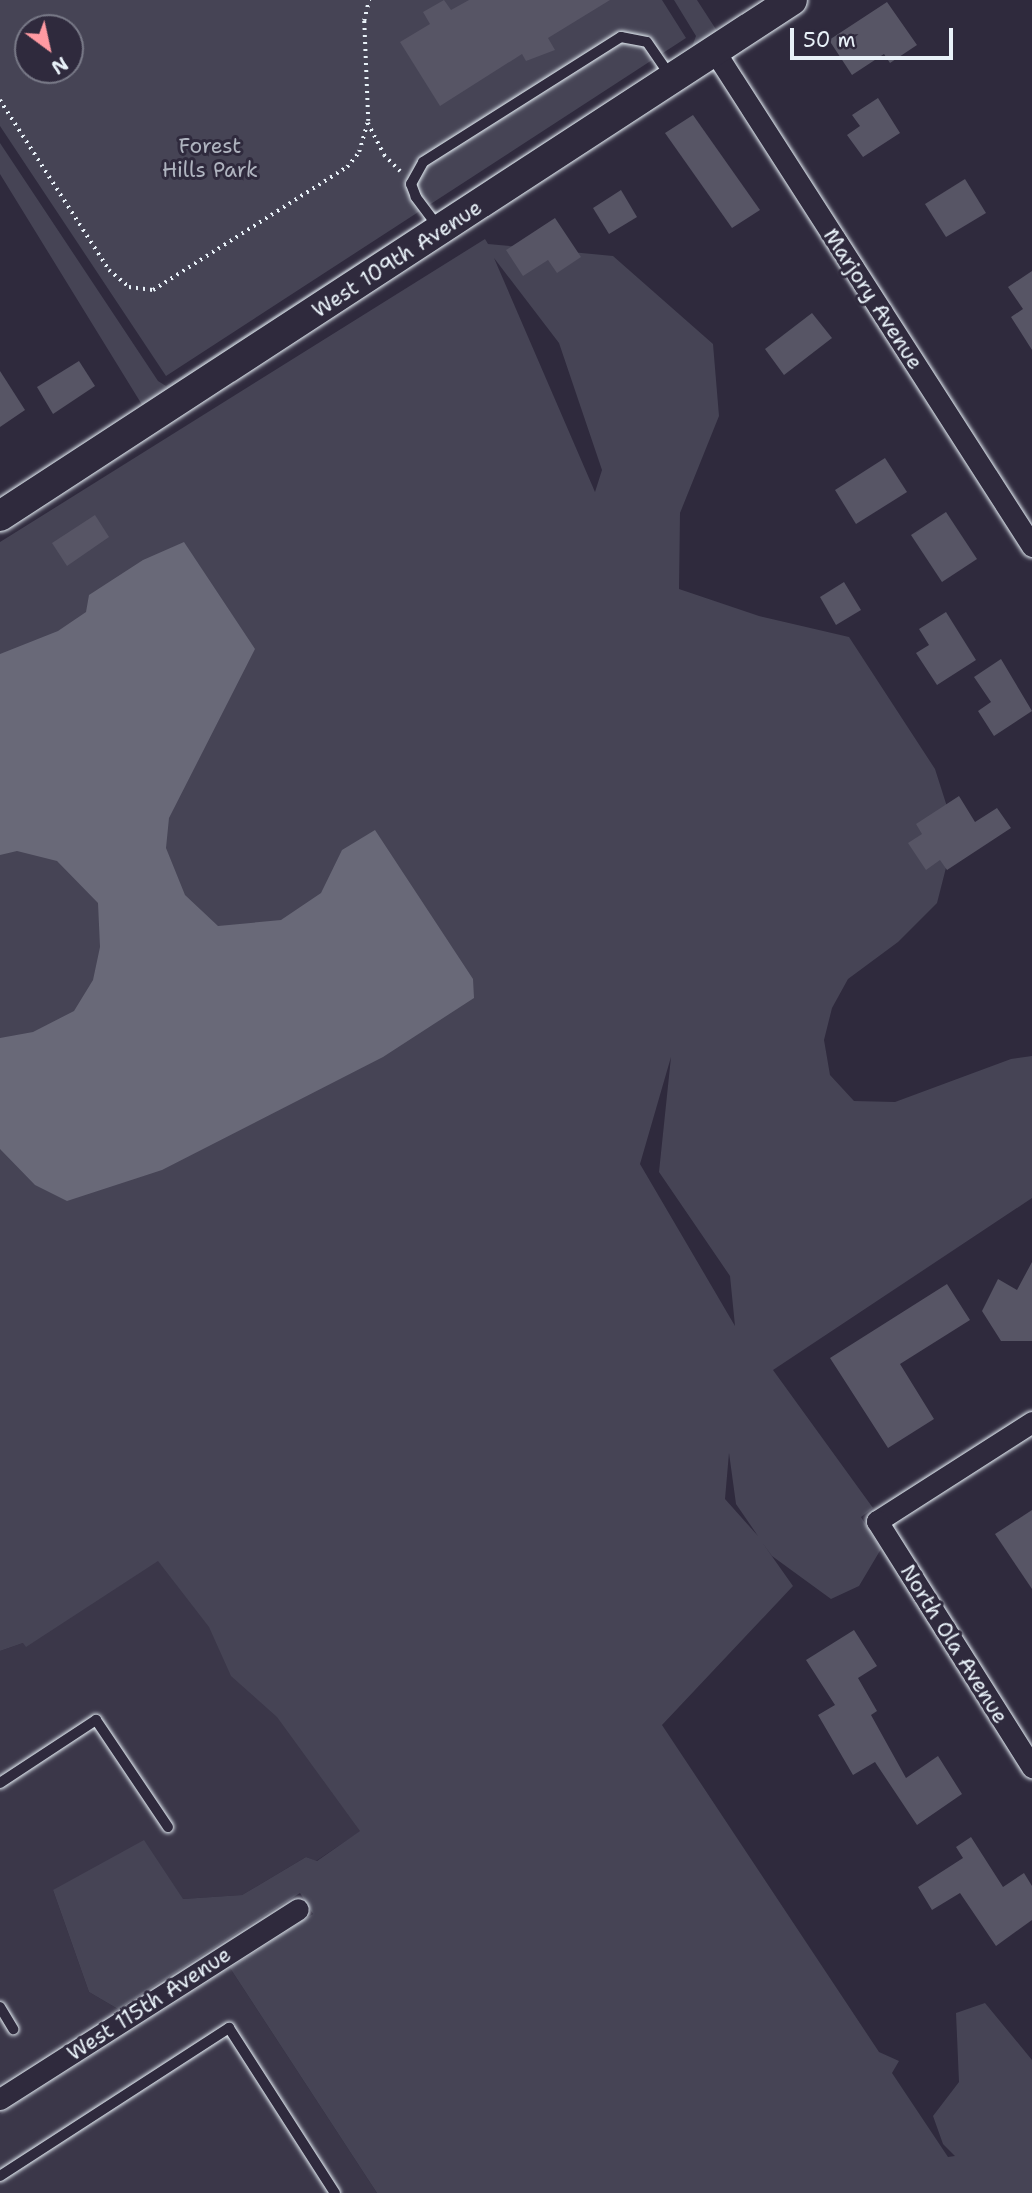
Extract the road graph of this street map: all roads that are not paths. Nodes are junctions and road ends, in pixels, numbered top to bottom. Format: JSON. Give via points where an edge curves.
{"nodes":[{"id":1,"x":792,"y":0,"type":"edge"},
{"id":2,"x":715,"y":52,"type":"junction"},
{"id":3,"x":673,"y":79,"type":"junction"},
{"id":4,"x":441,"y":230,"type":"junction"},
{"id":5,"x":0,"y":516,"type":"edge"},
{"id":6,"x":1032,"y":546,"type":"edge"},
{"id":7,"x":1032,"y":1422,"type":"edge"},
{"id":8,"x":1032,"y":1767,"type":"edge"},
{"id":9,"x":0,"y":1783,"type":"edge"},
{"id":10,"x":168,"y":1827,"type":"dead end"},
{"id":11,"x":298,"y":1909,"type":"dead end"},
{"id":12,"x":0,"y":2007,"type":"edge"},
{"id":13,"x":13,"y":2029,"type":"dead end"},
{"id":14,"x":0,"y":2099,"type":"edge"},
{"id":15,"x":0,"y":2176,"type":"edge"},
{"id":16,"x":335,"y":2193,"type":"edge"}],
"edges":[{"from":1,"to":2,"type":"street","name":"West 109th Avenue"},
{"from":2,"to":3,"type":"street","name":"West 109th Avenue"},
{"from":2,"to":6,"type":"street","name":"Marjory Avenue"},
{"from":3,"to":4,"type":"street","name":"West 109th Avenue"},
{"from":3,"to":4,"type":"lane","via":[[646,42],[621,37],[423,162],[412,175],[416,197]]},
{"from":4,"to":5,"type":"street","name":"West 109th Avenue"},
{"from":7,"to":8,"type":"street","name":"North Ola Avenue","via":[[877,1521]]},
{"from":9,"to":10,"type":"lane","via":[[96,1720]]},
{"from":11,"to":14,"type":"street","name":"West 115th Avenue"},
{"from":12,"to":13,"type":"lane"},
{"from":15,"to":16,"type":"lane","via":[[229,2028]]}]}
